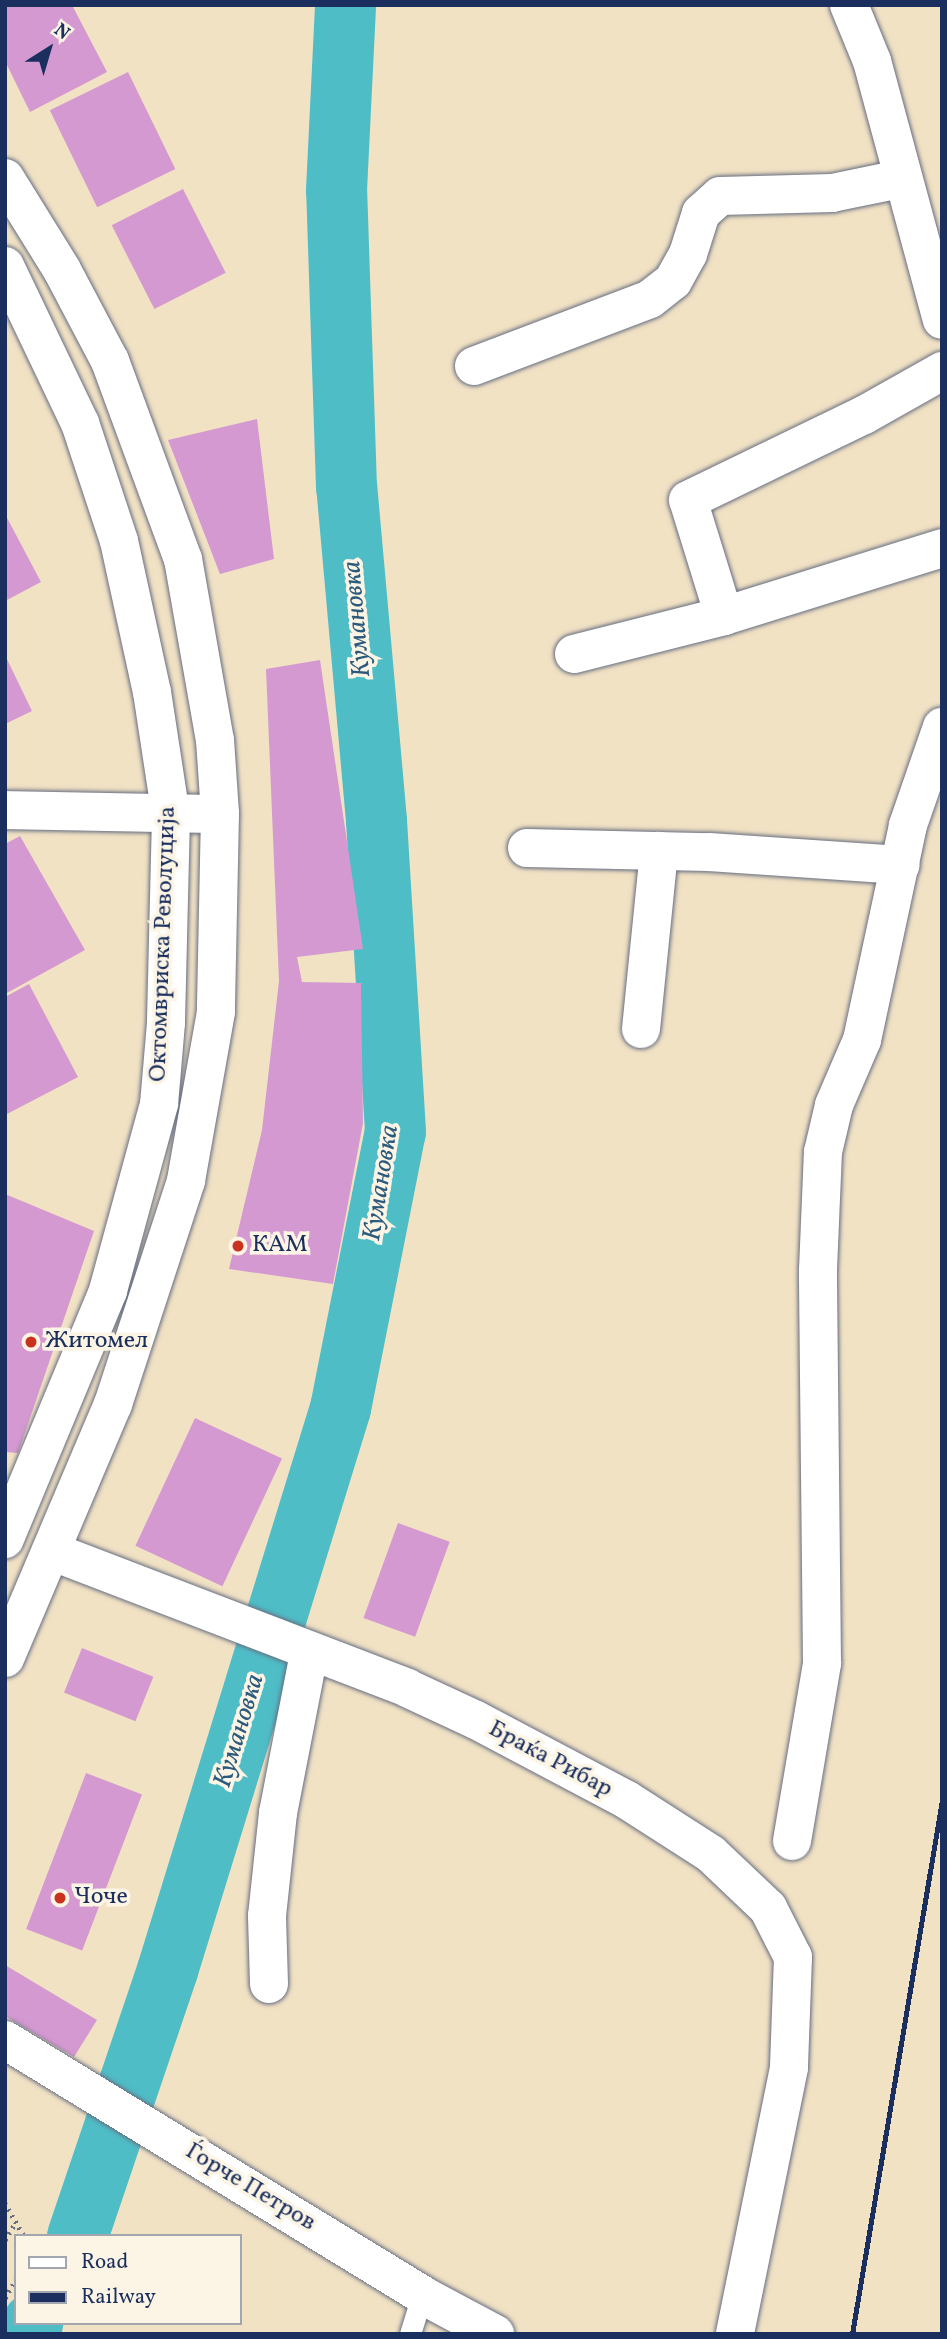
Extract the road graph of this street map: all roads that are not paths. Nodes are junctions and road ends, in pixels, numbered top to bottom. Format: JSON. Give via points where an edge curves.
{"nodes":[{"id":1,"x":849,"y":5,"type":"edge"},
{"id":2,"x":5,"y":178,"type":"edge"},
{"id":3,"x":900,"y":178,"type":"junction"},
{"id":4,"x":5,"y":267,"type":"edge"},
{"id":5,"x":942,"y":320,"type":"edge"},
{"id":6,"x":474,"y":366,"type":"dead end"},
{"id":7,"x":942,"y":371,"type":"edge"},
{"id":8,"x":942,"y":548,"type":"edge"},
{"id":9,"x":724,"y":617,"type":"junction"},
{"id":10,"x":574,"y":653,"type":"dead end"},
{"id":11,"x":942,"y":727,"type":"edge"},
{"id":12,"x":5,"y":810,"type":"edge"},
{"id":13,"x":220,"y":814,"type":"junction"},
{"id":14,"x":171,"y":816,"type":"junction"},
{"id":15,"x":527,"y":848,"type":"dead end"},
{"id":16,"x":659,"y":851,"type":"junction"},
{"id":17,"x":901,"y":865,"type":"junction"},
{"id":18,"x":641,"y":1029,"type":"dead end"},
{"id":19,"x":5,"y":1539,"type":"edge"},
{"id":20,"x":51,"y":1551,"type":"junction"},
{"id":21,"x":309,"y":1653,"type":"junction"},
{"id":22,"x":5,"y":1658,"type":"edge"},
{"id":23,"x":792,"y":1841,"type":"dead end"},
{"id":24,"x":269,"y":1984,"type":"dead end"},
{"id":25,"x":5,"y":2040,"type":"edge"},
{"id":26,"x":422,"y":2295,"type":"junction"},
{"id":27,"x":410,"y":2334,"type":"edge"},
{"id":28,"x":495,"y":2334,"type":"edge"},
{"id":29,"x":735,"y":2334,"type":"edge"}],
"edges":[{"from":1,"to":3,"type":"street","via":[[872,61]]},
{"from":2,"to":13,"type":"street","name":"Октомвриска Револуција","via":[[62,270],[110,361],[183,559],[215,740]]},
{"from":3,"to":5,"type":"street"},
{"from":3,"to":6,"type":"street","via":[[832,193],[720,196],[701,213],[688,254],[673,281],[650,299]]},
{"from":4,"to":14,"type":"street","name":"Октомвриска Револуција","via":[[80,423],[119,541],[152,692]]},
{"from":7,"to":9,"type":"street","via":[[864,415],[688,500]]},
{"from":8,"to":9,"type":"street"},
{"from":9,"to":10,"type":"street"},
{"from":11,"to":17,"type":"street","via":[[908,825]]},
{"from":12,"to":14,"type":"street"},
{"from":13,"to":14,"type":"street"},
{"from":13,"to":20,"type":"street","name":"Октомвриска Револуција","via":[[216,1012],[186,1181],[113,1404]]},
{"from":14,"to":19,"type":"street","name":"Октомвриска Револуција","via":[[166,1023],[159,1104],[108,1291]]},
{"from":15,"to":16,"type":"street"},
{"from":16,"to":17,"type":"street"},
{"from":16,"to":18,"type":"street"},
{"from":17,"to":23,"type":"street","via":[[862,1040],[834,1105],[823,1152],[818,1270],[822,1663]]},
{"from":20,"to":21,"type":"street","name":"Браќа Рибар","via":[[154,1587]]},
{"from":20,"to":22,"type":"street","name":"Октомвриска Револуција"},
{"from":21,"to":24,"type":"street","via":[[278,1813],[267,1916]]},
{"from":21,"to":29,"type":"street","name":"Браќа Рибар","via":[[407,1688],[627,1800],[711,1854],[768,1908],[793,1957],[789,2068]]},
{"from":25,"to":26,"type":"street","name":"Ѓорче Петров"},
{"from":26,"to":27,"type":"lane"},
{"from":26,"to":28,"type":"street","name":"Ѓорче Петров"}]}
